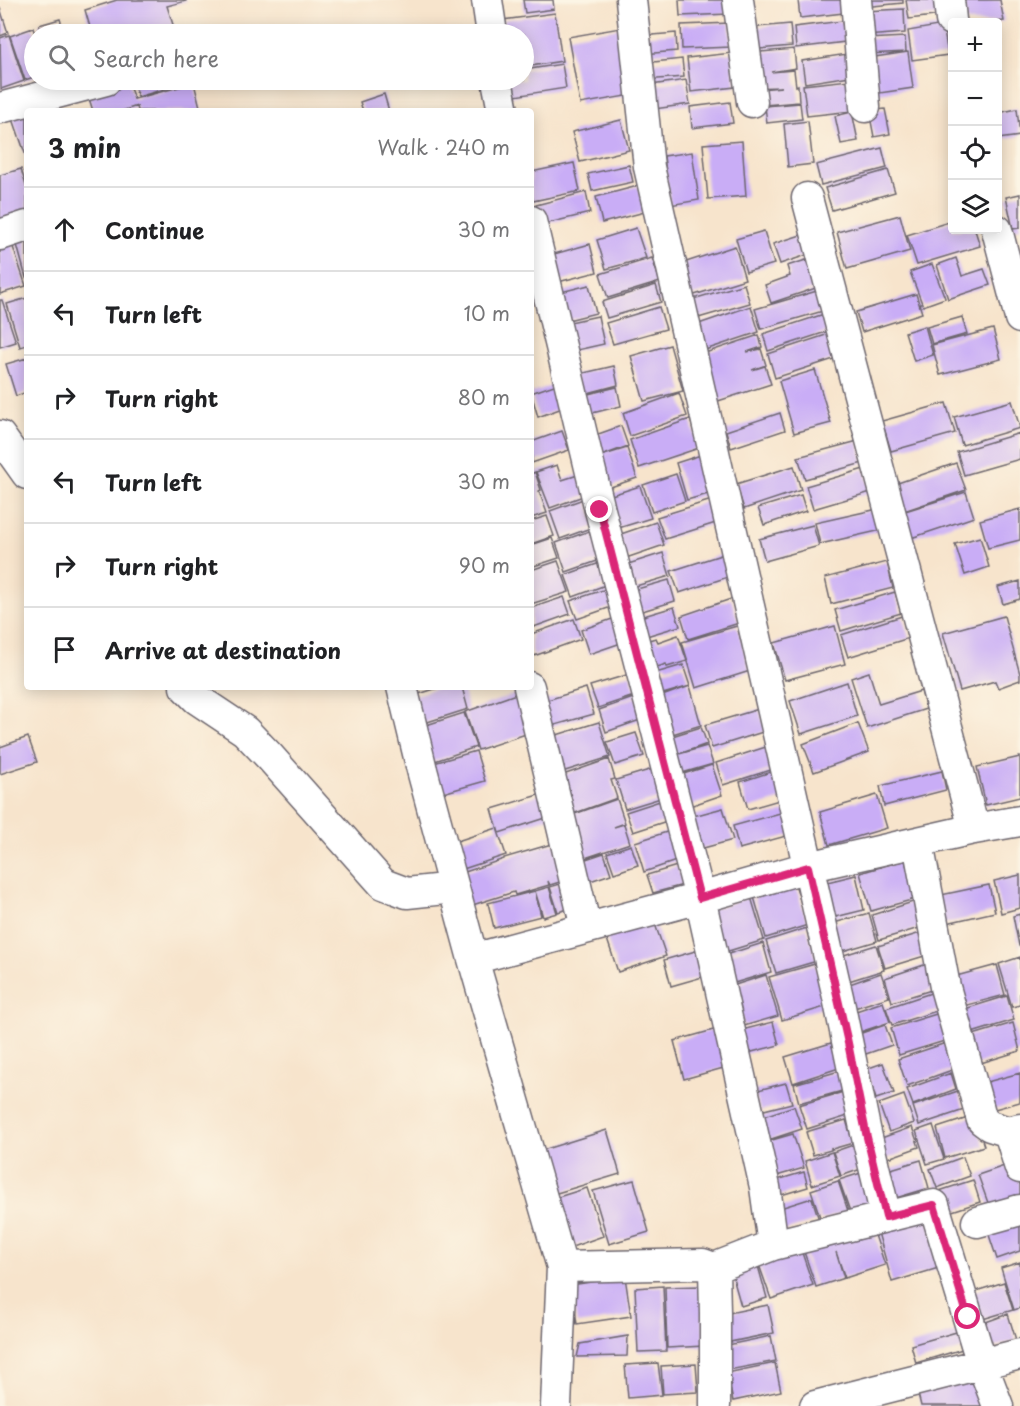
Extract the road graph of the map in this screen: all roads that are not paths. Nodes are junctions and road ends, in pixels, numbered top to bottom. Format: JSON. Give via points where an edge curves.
{"nodes":[{"id":1,"x":487,"y":0,"type":"edge"},
{"id":2,"x":631,"y":0,"type":"edge"},
{"id":3,"x":738,"y":0,"type":"edge"},
{"id":4,"x":856,"y":0,"type":"edge"},
{"id":5,"x":491,"y":24,"type":"edge"},
{"id":6,"x":68,"y":90,"type":"edge"},
{"id":7,"x":499,"y":90,"type":"edge"},
{"id":8,"x":752,"y":102,"type":"dead end"},
{"id":9,"x":865,"y":107,"type":"dead end"},
{"id":10,"x":0,"y":108,"type":"edge"},
{"id":11,"x":502,"y":108,"type":"edge"},
{"id":12,"x":807,"y":198,"type":"dead end"},
{"id":13,"x":24,"y":227,"type":"edge"},
{"id":14,"x":998,"y":234,"type":"edge"},
{"id":15,"x":0,"y":235,"type":"edge"},
{"id":16,"x":534,"y":235,"type":"edge"},
{"id":17,"x":1020,"y":318,"type":"edge"},
{"id":18,"x":0,"y":436,"type":"edge"},
{"id":19,"x":24,"y":470,"type":"edge"},
{"id":20,"x":188,"y":690,"type":"edge"},
{"id":21,"x":403,"y":690,"type":"edge"},
{"id":22,"x":530,"y":690,"type":"edge"},
{"id":23,"x":1020,"y":821,"type":"edge"},
{"id":24,"x":974,"y":829,"type":"junction"},
{"id":25,"x":918,"y":843,"type":"junction"},
{"id":26,"x":808,"y":867,"type":"junction"},
{"id":27,"x":454,"y":888,"type":"junction"},
{"id":28,"x":700,"y":898,"type":"junction"},
{"id":29,"x":586,"y":928,"type":"junction"},
{"id":30,"x":473,"y":959,"type":"junction"},
{"id":31,"x":1014,"y":1130,"type":"edge"},
{"id":32,"x":1020,"y":1168,"type":"edge"},
{"id":33,"x":1020,"y":1210,"type":"edge"},
{"id":34,"x":886,"y":1217,"type":"junction"},
{"id":35,"x":977,"y":1222,"type":"dead end"},
{"id":36,"x":773,"y":1245,"type":"junction"},
{"id":37,"x":561,"y":1268,"type":"junction"},
{"id":38,"x":714,"y":1268,"type":"junction"},
{"id":39,"x":1020,"y":1354,"type":"edge"},
{"id":40,"x":982,"y":1364,"type":"junction"},
{"id":41,"x":906,"y":1395,"type":"edge"},
{"id":42,"x":556,"y":1406,"type":"edge"},
{"id":43,"x":715,"y":1406,"type":"edge"},
{"id":44,"x":815,"y":1406,"type":"edge"},
{"id":45,"x":998,"y":1406,"type":"edge"}],
"edges":[{"from":1,"to":5,"type":"street"},
{"from":2,"to":26,"type":"street","via":[[649,167]]},
{"from":3,"to":8,"type":"street"},
{"from":4,"to":9,"type":"street"},
{"from":6,"to":10,"type":"street"},
{"from":7,"to":11,"type":"street"},
{"from":12,"to":24,"type":"street"},
{"from":13,"to":15,"type":"street"},
{"from":14,"to":17,"type":"street"},
{"from":16,"to":28,"type":"street"},
{"from":18,"to":19,"type":"street"},
{"from":20,"to":27,"type":"street","via":[[245,731],[383,884],[407,892]]},
{"from":21,"to":27,"type":"street"},
{"from":22,"to":29,"type":"street"},
{"from":23,"to":24,"type":"street"},
{"from":24,"to":25,"type":"street"},
{"from":25,"to":26,"type":"street"},
{"from":25,"to":31,"type":"street","via":[[945,987],[982,1120],[990,1126]]},
{"from":26,"to":28,"type":"street"},
{"from":26,"to":34,"type":"street"},
{"from":27,"to":30,"type":"street"},
{"from":28,"to":29,"type":"street"},
{"from":28,"to":36,"type":"street","via":[[765,1187]]},
{"from":29,"to":30,"type":"street"},
{"from":30,"to":37,"type":"street"},
{"from":31,"to":32,"type":"street"},
{"from":33,"to":35,"type":"street"},
{"from":34,"to":36,"type":"street"},
{"from":34,"to":40,"type":"street","via":[[934,1205]]},
{"from":36,"to":38,"type":"street"},
{"from":37,"to":38,"type":"street","via":[[703,1264]]},
{"from":37,"to":42,"type":"street"},
{"from":38,"to":43,"type":"street"},
{"from":39,"to":40,"type":"street"},
{"from":40,"to":41,"type":"street"},
{"from":40,"to":45,"type":"street"},
{"from":41,"to":44,"type":"street"}]}
